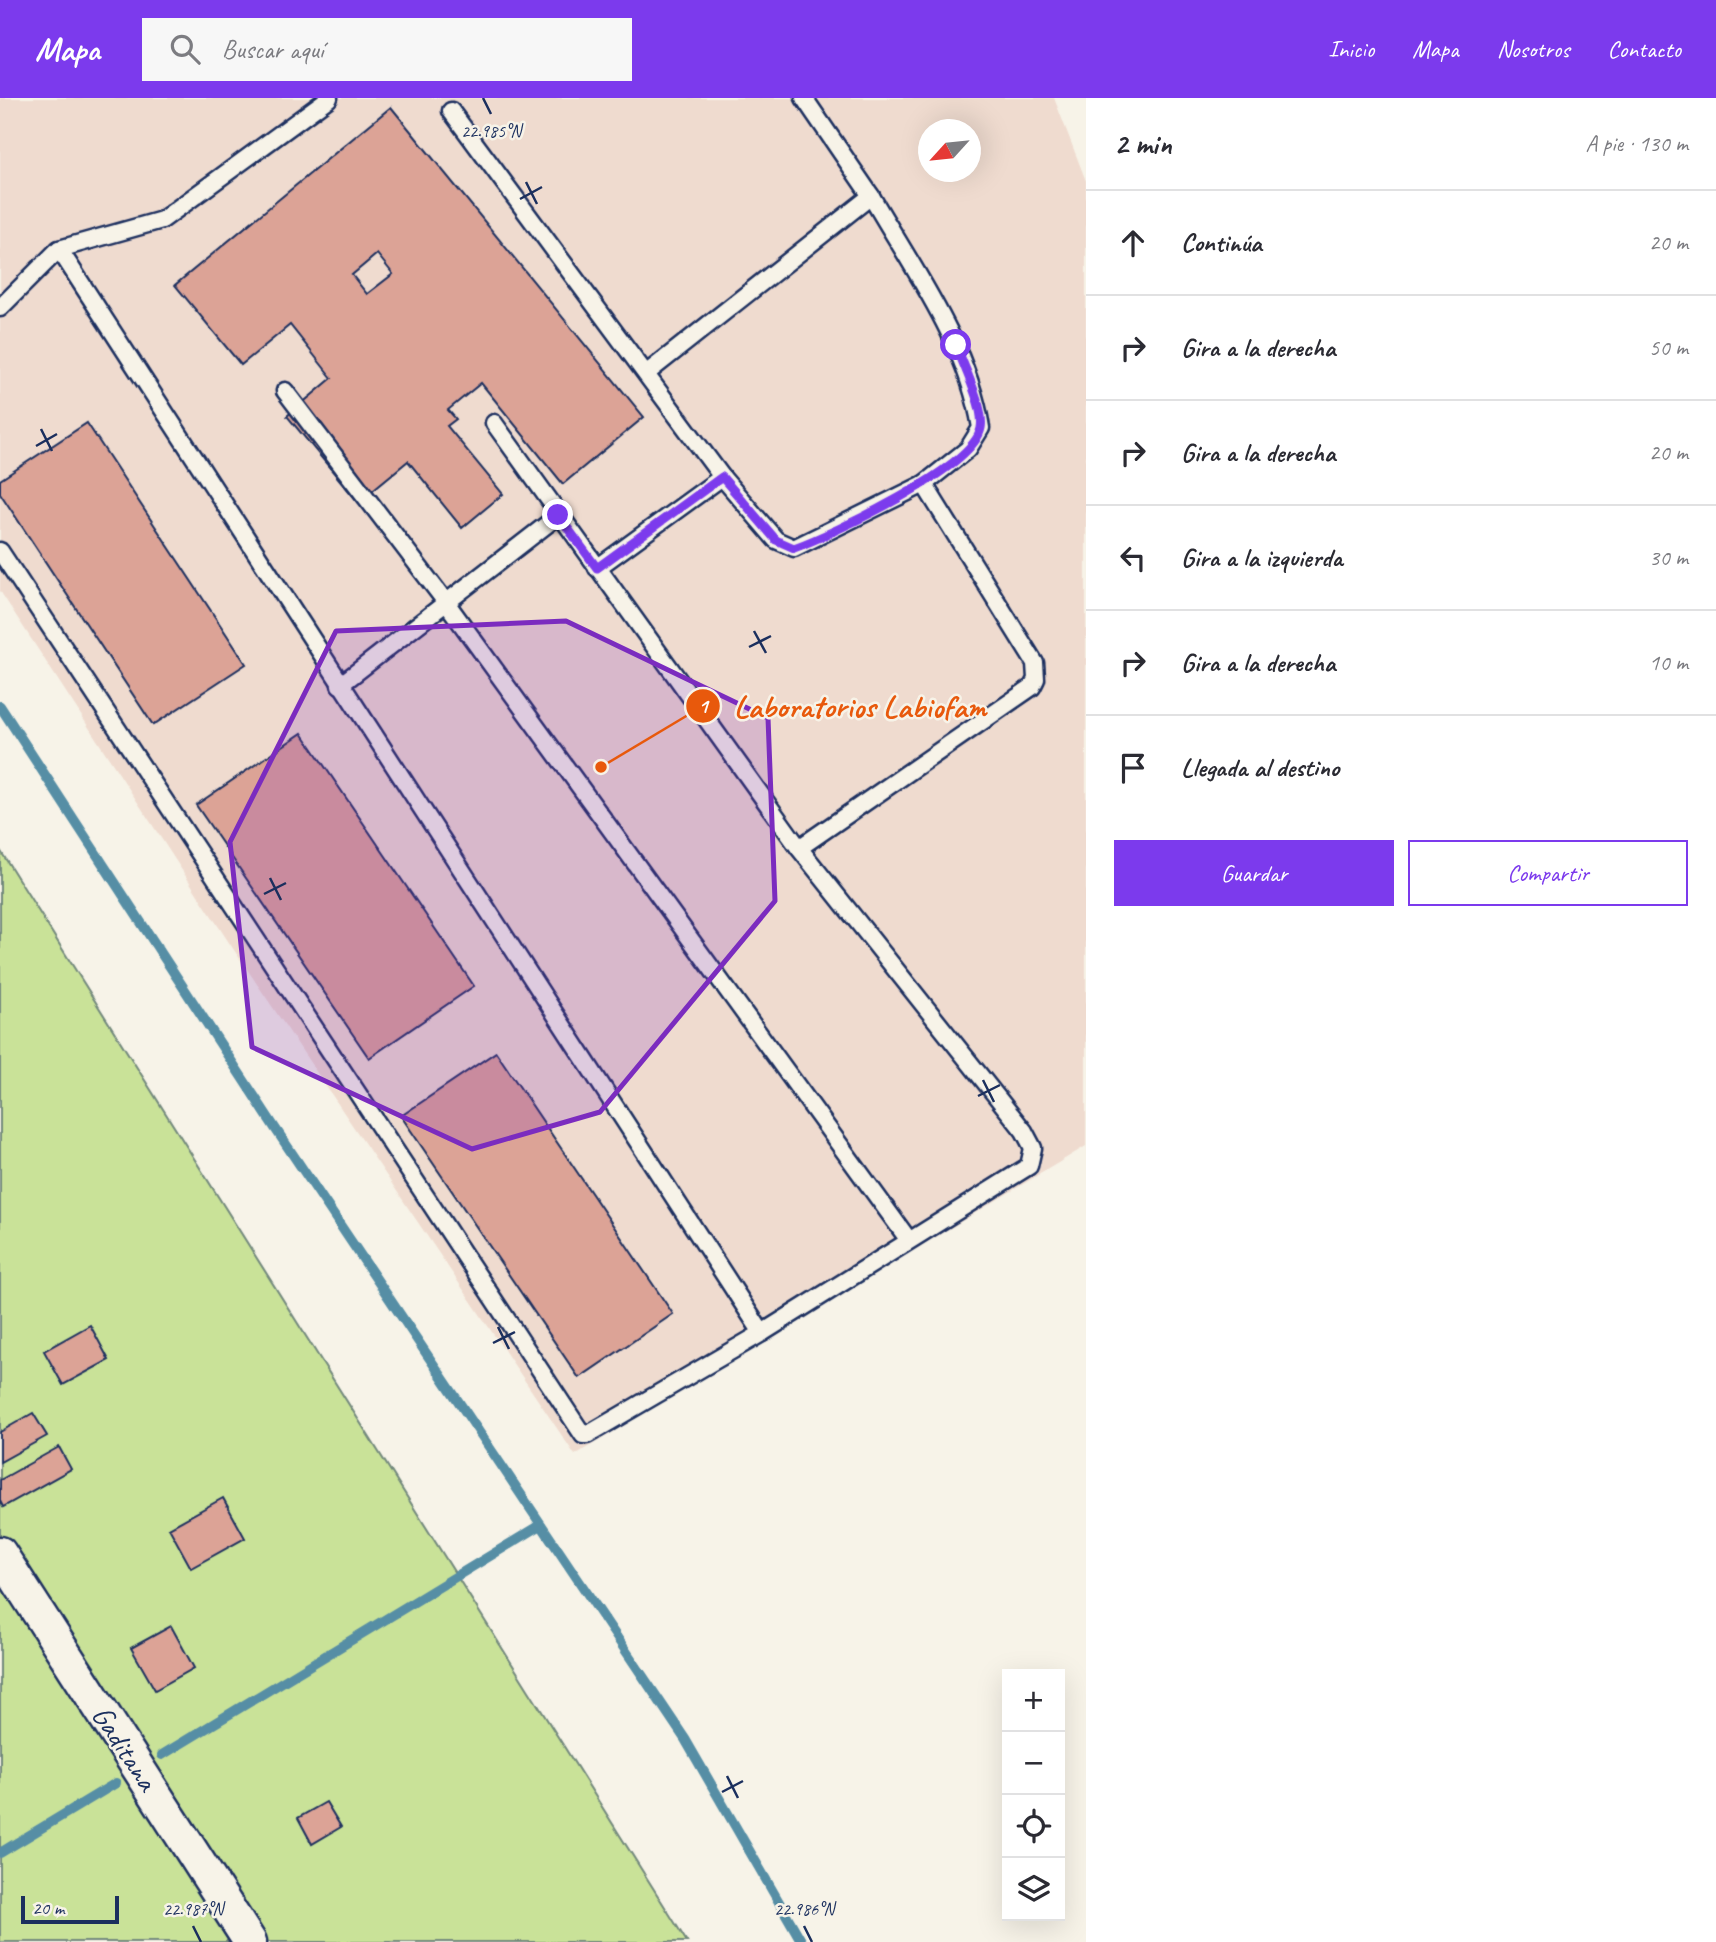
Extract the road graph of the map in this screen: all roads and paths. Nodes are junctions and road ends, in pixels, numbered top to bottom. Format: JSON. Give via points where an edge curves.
{"nodes":[{"id":1,"x":329,"y":98,"type":"edge"},
{"id":2,"x":804,"y":98,"type":"edge"},
{"id":3,"x":451,"y":111,"type":"dead end"},
{"id":4,"x":871,"y":197,"type":"junction"},
{"id":5,"x":59,"y":249,"type":"junction"},
{"id":6,"x":0,"y":308,"type":"edge"},
{"id":7,"x":647,"y":373,"type":"junction"},
{"id":8,"x":285,"y":391,"type":"dead end"},
{"id":9,"x":494,"y":423,"type":"dead end"},
{"id":10,"x":722,"y":477,"type":"junction"},
{"id":11,"x":924,"y":484,"type":"junction"},
{"id":12,"x":558,"y":515,"type":"junction"},
{"id":13,"x":0,"y":551,"type":"edge"},
{"id":14,"x":597,"y":568,"type":"junction"},
{"id":15,"x":445,"y":601,"type":"junction"},
{"id":16,"x":340,"y":685,"type":"junction"},
{"id":17,"x":799,"y":848,"type":"junction"},
{"id":18,"x":908,"y":1239,"type":"junction"},
{"id":19,"x":762,"y":1333,"type":"junction"},
{"id":20,"x":0,"y":1553,"type":"edge"},
{"id":21,"x":250,"y":1942,"type":"edge"}],
"edges":[{"from":1,"to":5,"type":"lane","via":[[162,220]]},
{"from":2,"to":4,"type":"lane"},
{"from":3,"to":7,"type":"lane"},
{"from":4,"to":7,"type":"lane"},
{"from":4,"to":11,"type":"lane","via":[[956,345],[978,404],[981,428],[968,449]]},
{"from":5,"to":6,"type":"lane"},
{"from":5,"to":16,"type":"lane"},
{"from":7,"to":10,"type":"lane"},
{"from":8,"to":15,"type":"lane"},
{"from":9,"to":12,"type":"lane"},
{"from":10,"to":11,"type":"lane","via":[[776,540],[794,548]]},
{"from":10,"to":14,"type":"lane"},
{"from":11,"to":17,"type":"lane","via":[[1035,663],[1036,679],[1032,687]]},
{"from":12,"to":14,"type":"lane"},
{"from":12,"to":15,"type":"lane"},
{"from":13,"to":19,"type":"lane","via":[[583,1435]]},
{"from":14,"to":17,"type":"lane"},
{"from":15,"to":16,"type":"lane"},
{"from":15,"to":18,"type":"lane"},
{"from":16,"to":19,"type":"lane"},
{"from":17,"to":18,"type":"lane","via":[[1033,1148],[1030,1166]]},
{"from":18,"to":19,"type":"lane"},
{"from":20,"to":21,"type":"street","name":"Gaditana"}]}
